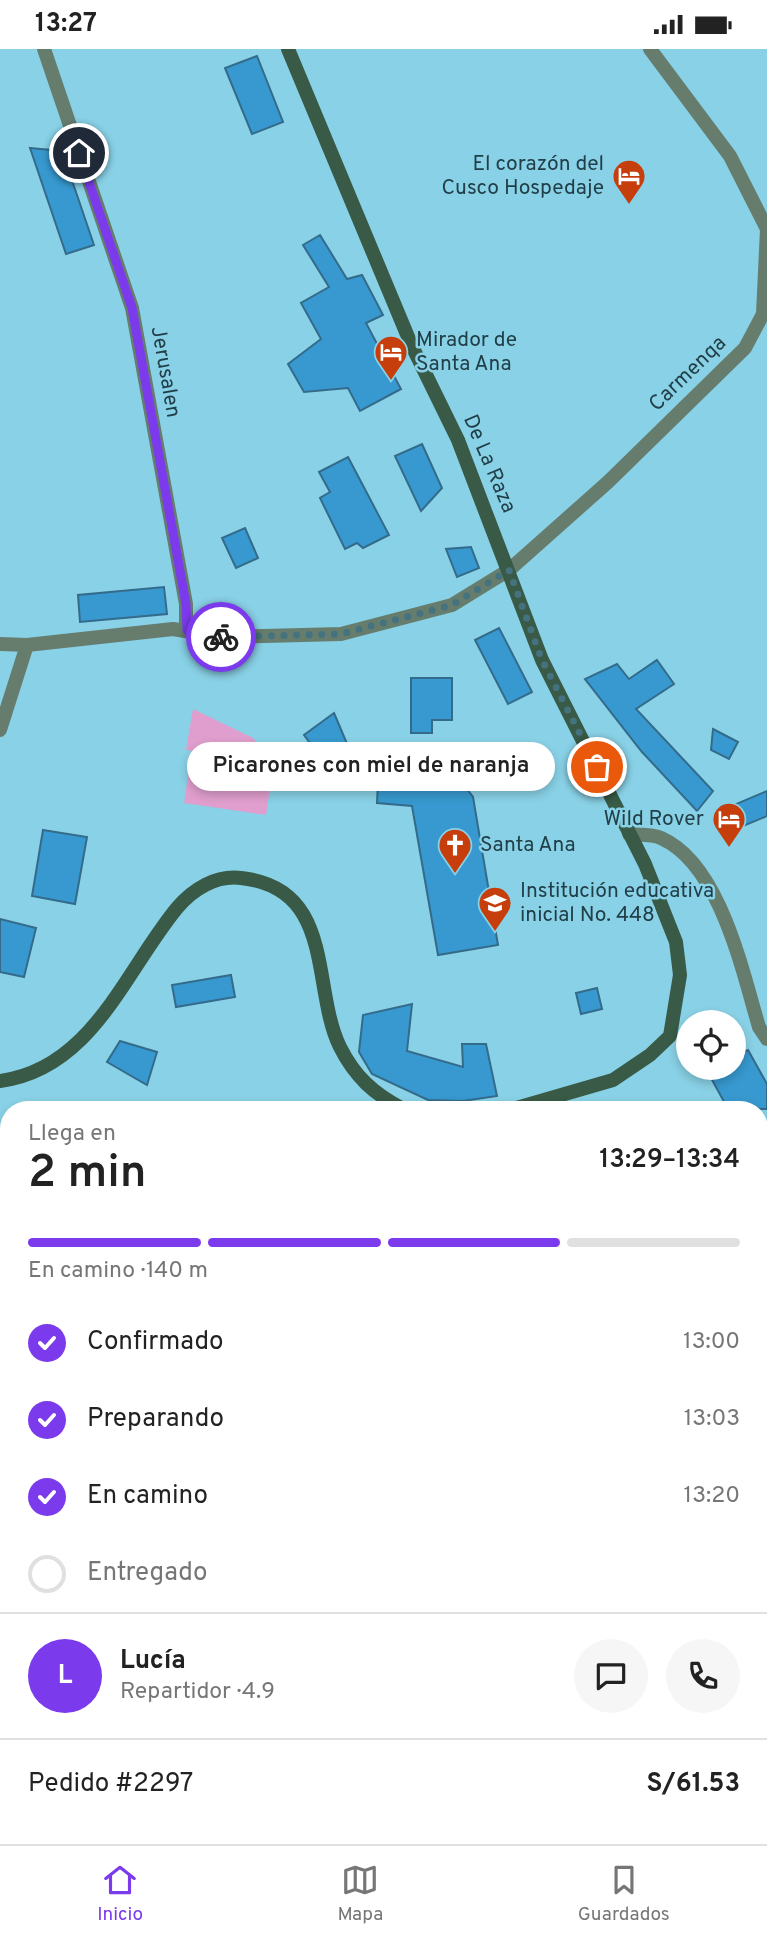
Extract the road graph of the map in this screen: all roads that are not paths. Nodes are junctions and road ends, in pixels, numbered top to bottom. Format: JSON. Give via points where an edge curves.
{"nodes":[{"id":1,"x":44,"y":49,"type":"edge"},
{"id":2,"x":288,"y":49,"type":"edge"},
{"id":3,"x":650,"y":49,"type":"edge"},
{"id":4,"x":509,"y":570,"type":"junction"},
{"id":5,"x":187,"y":630,"type":"junction"},
{"id":6,"x":0,"y":644,"type":"edge"},
{"id":7,"x":27,"y":645,"type":"junction"},
{"id":8,"x":0,"y":730,"type":"edge"},
{"id":9,"x":629,"y":834,"type":"junction"},
{"id":10,"x":767,"y":1039,"type":"edge"},
{"id":11,"x":0,"y":1081,"type":"edge"},
{"id":12,"x":388,"y":1101,"type":"edge"},
{"id":13,"x":541,"y":1101,"type":"edge"}],
"edges":[{"from":1,"to":5,"type":"street","name":"Jerusalen","via":[[132,308]]},
{"from":2,"to":4,"type":"main road","name":"De La Raza","via":[[411,344],[458,440]]},
{"from":3,"to":4,"type":"street","name":"Carmenqa","via":[[730,156],[767,229],[763,314],[745,348],[608,482]]},
{"from":4,"to":5,"type":"street","name":"Carmenqa","via":[[452,605],[341,634],[220,637]]},
{"from":4,"to":9,"type":"main road","name":"De La Raza","via":[[542,660]]},
{"from":5,"to":7,"type":"street","name":"Carmenqa"},
{"from":6,"to":7,"type":"street","name":"Carmenqa"},
{"from":7,"to":8,"type":"street"},
{"from":9,"to":10,"type":"street","via":[[659,837],[685,854],[706,882],[731,934],[759,1027]]},
{"from":9,"to":13,"type":"main road","name":"De La Raza","via":[[676,942],[680,975],[670,1035],[613,1080]]},
{"from":11,"to":12,"type":"main road","via":[[18,1079],[67,1052],[104,1015],[177,908],[198,888],[227,876],[261,880],[287,896],[304,917],[316,941],[338,1044],[354,1074]]}]}
